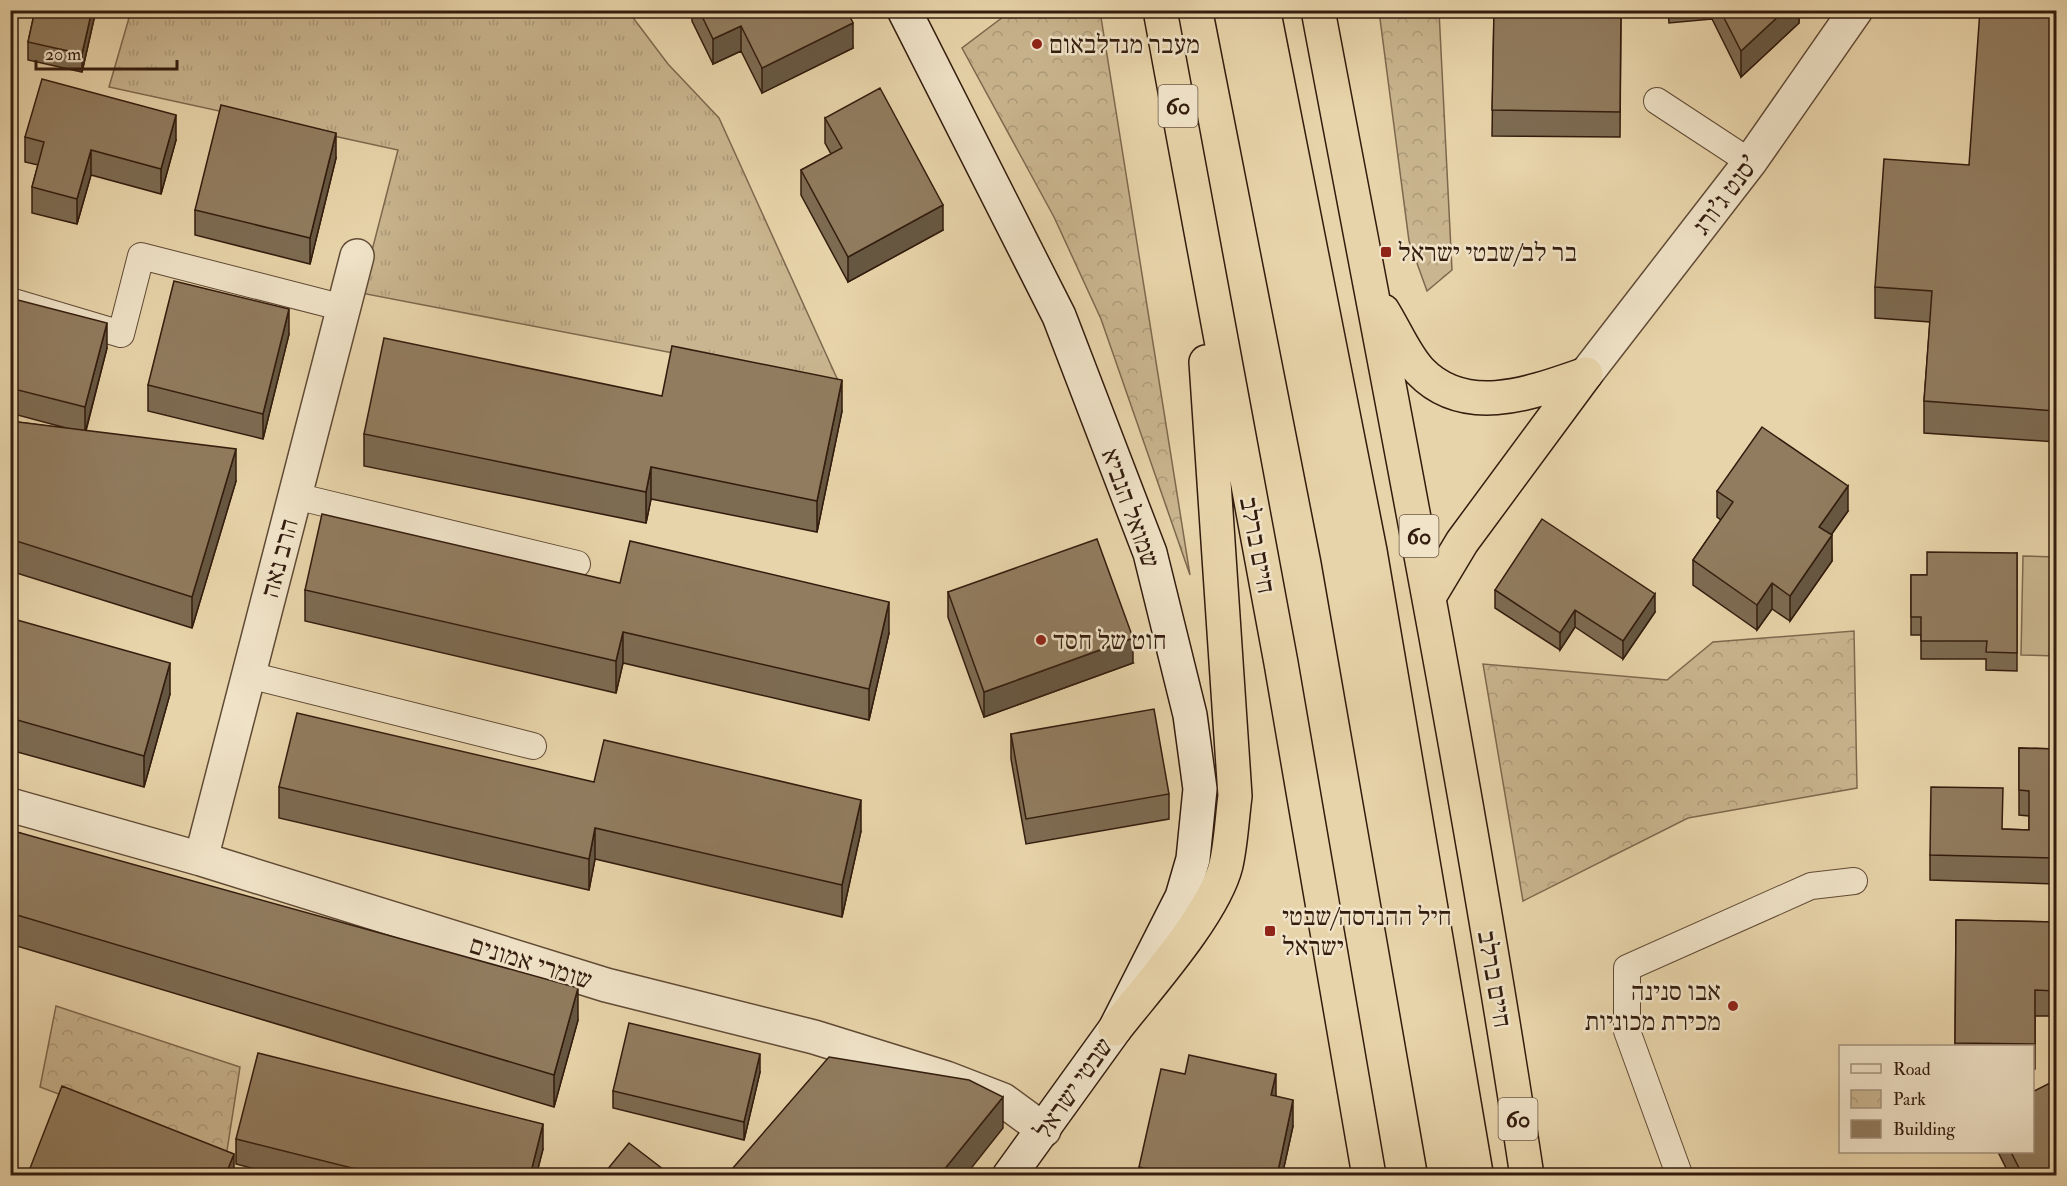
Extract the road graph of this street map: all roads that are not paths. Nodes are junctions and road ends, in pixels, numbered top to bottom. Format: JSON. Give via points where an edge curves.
{"nodes":[{"id":1,"x":904,"y":10,"type":"edge"},
{"id":2,"x":1161,"y":10,"type":"edge"},
{"id":3,"x":1318,"y":10,"type":"edge"},
{"id":4,"x":1856,"y":10,"type":"edge"},
{"id":5,"x":1657,"y":101,"type":"dead end"},
{"id":6,"x":1750,"y":162,"type":"junction"},
{"id":7,"x":1195,"y":202,"type":"junction"},
{"id":8,"x":357,"y":256,"type":"dead end"},
{"id":9,"x":1372,"y":294,"type":"junction"},
{"id":10,"x":10,"y":301,"type":"edge"},
{"id":11,"x":344,"y":308,"type":"junction"},
{"id":12,"x":1586,"y":375,"type":"junction"},
{"id":13,"x":295,"y":496,"type":"junction"},
{"id":14,"x":577,"y":564,"type":"dead end"},
{"id":15,"x":1429,"y":597,"type":"junction"},
{"id":16,"x":249,"y":675,"type":"junction"},
{"id":17,"x":533,"y":746,"type":"dead end"},
{"id":18,"x":10,"y":805,"type":"edge"},
{"id":19,"x":201,"y":859,"type":"junction"},
{"id":20,"x":1854,"y":881,"type":"dead end"},
{"id":21,"x":1115,"y":1029,"type":"junction"},
{"id":22,"x":1044,"y":1130,"type":"junction"},
{"id":23,"x":1009,"y":1176,"type":"edge"},
{"id":24,"x":1369,"y":1176,"type":"edge"},
{"id":25,"x":1527,"y":1176,"type":"edge"},
{"id":26,"x":1677,"y":1176,"type":"edge"}],
"edges":[{"from":1,"to":21,"type":"street","name":"שמואל הנביא","via":[[1059,316],[1150,553],[1190,715],[1200,789],[1192,859],[1182,897]]},
{"from":2,"to":7,"type":"highway","name":"חיים ברלב","number":"60"},
{"from":3,"to":9,"type":"highway","name":"חיים ברלב","number":"60"},
{"from":4,"to":6,"type":"street","name":"סנט ג'ורג'"},
{"from":5,"to":6,"type":"lane"},
{"from":6,"to":12,"type":"street","name":"סנט ג'ורג'"},
{"from":7,"to":21,"type":"highway","via":[[1235,796],[1225,866],[1211,900]]},
{"from":7,"to":24,"type":"highway","name":"חיים ברלב","number":"60","via":[[1281,663]]},
{"from":8,"to":11,"type":"street","name":"הרב נאה"},
{"from":9,"to":12,"type":"highway","via":[[1420,370],[1449,392],[1488,399],[1521,396]]},
{"from":9,"to":15,"type":"highway","name":"חיים ברלב","number":"60"},
{"from":10,"to":11,"type":"lane","via":[[121,334],[141,256]]},
{"from":11,"to":13,"type":"street","name":"הרב נאה"},
{"from":12,"to":15,"type":"highway","via":[[1462,542]]},
{"from":13,"to":14,"type":"lane"},
{"from":13,"to":16,"type":"street","name":"הרב נאה"},
{"from":15,"to":25,"type":"highway","name":"חיים ברלב","number":"60"},
{"from":16,"to":17,"type":"lane"},
{"from":16,"to":19,"type":"street","name":"הרב נאה"},
{"from":18,"to":19,"type":"street","name":"שומרי אמונים"},
{"from":19,"to":22,"type":"street","name":"שומרי אמונים","via":[[606,985],[814,1037],[946,1078],[1003,1100]]},
{"from":20,"to":26,"type":"lane","via":[[1811,886],[1627,969],[1627,1030]]},
{"from":21,"to":22,"type":"street","name":"שבטי ישראל"},
{"from":22,"to":23,"type":"street","name":"שבטי ישראל"}]}
